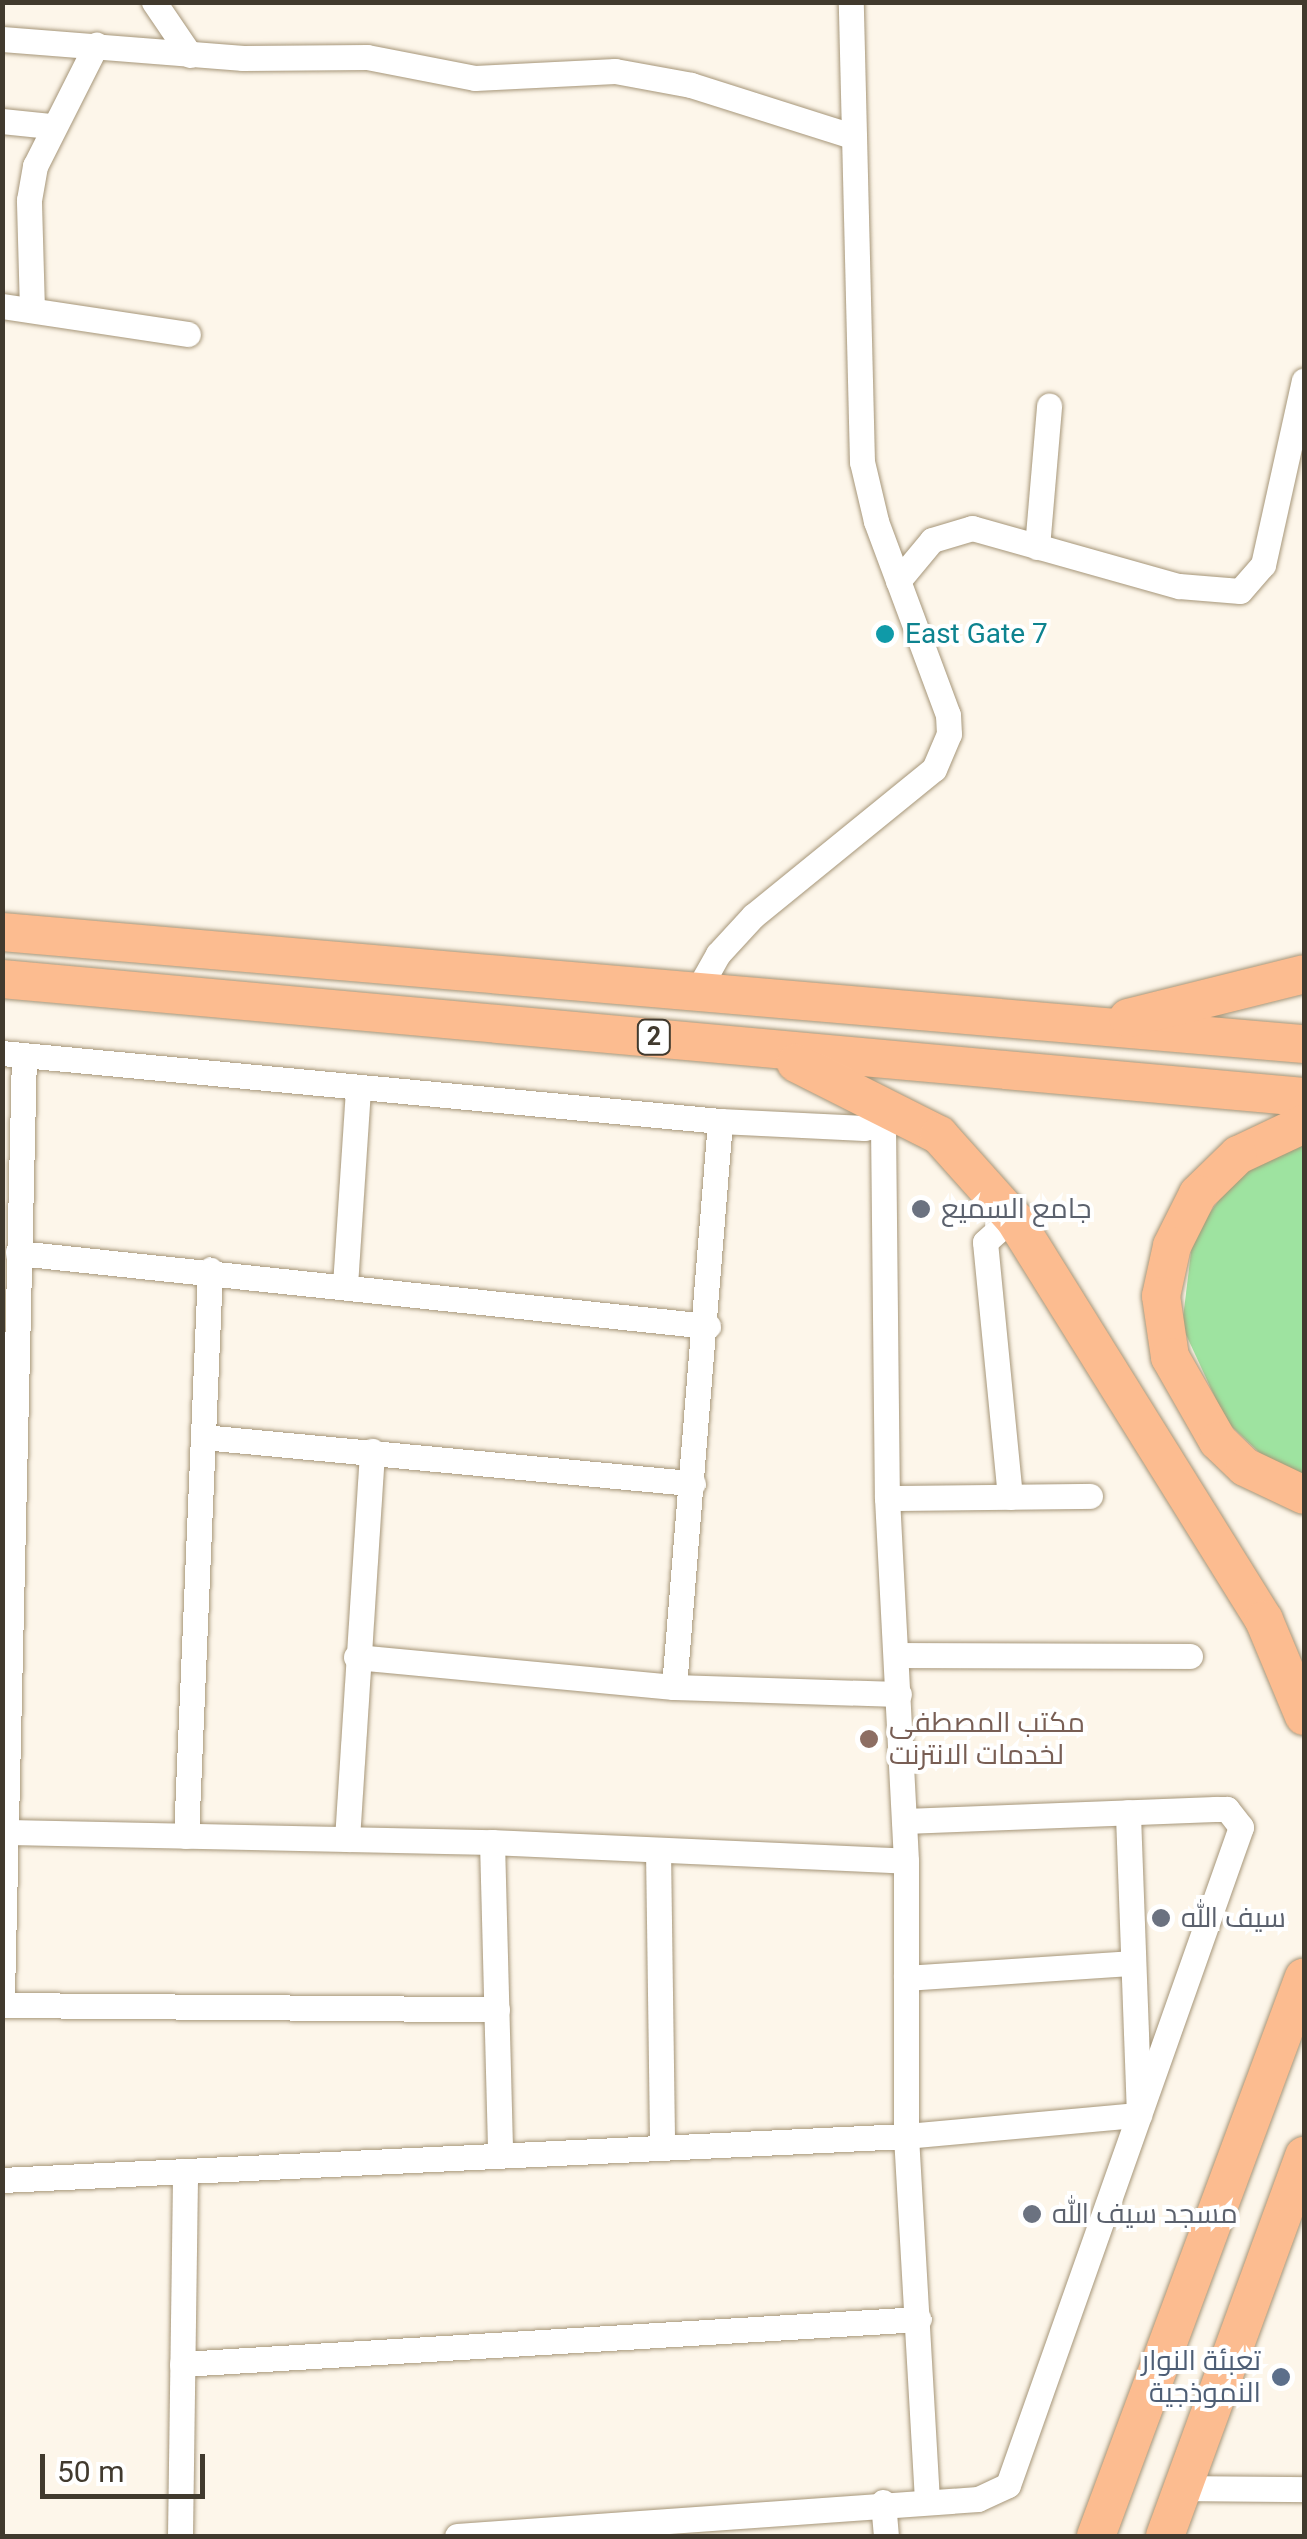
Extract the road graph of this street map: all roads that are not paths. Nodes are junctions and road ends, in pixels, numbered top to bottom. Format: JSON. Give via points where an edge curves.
{"nodes":[{"id":1,"x":154,"y":2,"type":"edge"},
{"id":2,"x":851,"y":2,"type":"edge"},
{"id":3,"x":2,"y":38,"type":"edge"},
{"id":4,"x":96,"y":45,"type":"junction"},
{"id":5,"x":190,"y":54,"type":"junction"},
{"id":6,"x":2,"y":121,"type":"edge"},
{"id":7,"x":50,"y":126,"type":"junction"},
{"id":8,"x":852,"y":136,"type":"junction"},
{"id":9,"x":2,"y":306,"type":"edge"},
{"id":10,"x":32,"y":310,"type":"junction"},
{"id":11,"x":188,"y":334,"type":"dead end"},
{"id":12,"x":1304,"y":380,"type":"edge"},
{"id":13,"x":1048,"y":406,"type":"dead end"},
{"id":14,"x":1037,"y":546,"type":"junction"},
{"id":15,"x":898,"y":580,"type":"junction"},
{"id":16,"x":2,"y":932,"type":"edge"},
{"id":17,"x":1304,"y":974,"type":"edge"},
{"id":18,"x":2,"y":979,"type":"edge"},
{"id":19,"x":696,"y":992,"type":"junction"},
{"id":20,"x":1052,"y":1023,"type":"junction"},
{"id":21,"x":696,"y":1041,"type":"junction"},
{"id":22,"x":1304,"y":1044,"type":"edge"},
{"id":23,"x":13,"y":1054,"type":"edge"},
{"id":24,"x":358,"y":1087,"type":"junction"},
{"id":25,"x":1304,"y":1097,"type":"edge"},
{"id":26,"x":890,"y":1117,"type":"junction"},
{"id":27,"x":720,"y":1121,"type":"junction"},
{"id":28,"x":1304,"y":1124,"type":"edge"},
{"id":29,"x":1012,"y":1218,"type":"junction"},
{"id":30,"x":18,"y":1252,"type":"junction"},
{"id":31,"x":210,"y":1270,"type":"junction"},
{"id":32,"x":345,"y":1285,"type":"junction"},
{"id":33,"x":708,"y":1326,"type":"junction"},
{"id":34,"x":203,"y":1437,"type":"junction"},
{"id":35,"x":372,"y":1451,"type":"junction"},
{"id":36,"x":694,"y":1483,"type":"junction"},
{"id":37,"x":1090,"y":1496,"type":"dead end"},
{"id":38,"x":1304,"y":1496,"type":"edge"},
{"id":39,"x":1010,"y":1497,"type":"junction"},
{"id":40,"x":888,"y":1498,"type":"junction"},
{"id":41,"x":898,"y":1655,"type":"junction"},
{"id":42,"x":1190,"y":1656,"type":"dead end"},
{"id":43,"x":356,"y":1657,"type":"junction"},
{"id":44,"x":674,"y":1687,"type":"junction"},
{"id":45,"x":899,"y":1694,"type":"junction"},
{"id":46,"x":1304,"y":1716,"type":"edge"},
{"id":47,"x":1128,"y":1812,"type":"junction"},
{"id":48,"x":904,"y":1821,"type":"junction"},
{"id":49,"x":8,"y":1832,"type":"junction"},
{"id":50,"x":186,"y":1836,"type":"junction"},
{"id":51,"x":347,"y":1839,"type":"junction"},
{"id":52,"x":492,"y":1842,"type":"junction"},
{"id":53,"x":658,"y":1850,"type":"junction"},
{"id":54,"x":906,"y":1861,"type":"junction"},
{"id":55,"x":1133,"y":1962,"type":"junction"},
{"id":56,"x":906,"y":1978,"type":"junction"},
{"id":57,"x":1302,"y":1982,"type":"edge"},
{"id":58,"x":2,"y":1994,"type":"edge"},
{"id":59,"x":2,"y":2004,"type":"edge"},
{"id":60,"x":496,"y":2009,"type":"junction"},
{"id":61,"x":1139,"y":2115,"type":"junction"},
{"id":62,"x":906,"y":2136,"type":"junction"},
{"id":63,"x":662,"y":2147,"type":"junction"},
{"id":64,"x":500,"y":2155,"type":"junction"},
{"id":65,"x":1304,"y":2156,"type":"edge"},
{"id":66,"x":184,"y":2171,"type":"junction"},
{"id":67,"x":2,"y":2180,"type":"edge"},
{"id":68,"x":919,"y":2319,"type":"junction"},
{"id":69,"x":182,"y":2364,"type":"junction"},
{"id":70,"x":1184,"y":2488,"type":"junction"},
{"id":71,"x":1304,"y":2489,"type":"edge"},
{"id":72,"x":927,"y":2500,"type":"junction"},
{"id":73,"x":883,"y":2502,"type":"junction"},
{"id":74,"x":180,"y":2536,"type":"edge"},
{"id":75,"x":457,"y":2536,"type":"edge"},
{"id":76,"x":886,"y":2536,"type":"edge"},
{"id":77,"x":1096,"y":2536,"type":"edge"},
{"id":78,"x":1165,"y":2536,"type":"edge"}],
"edges":[{"from":1,"to":5,"type":"street"},
{"from":2,"to":8,"type":"street"},
{"from":3,"to":4,"type":"street"},
{"from":4,"to":5,"type":"street"},
{"from":4,"to":7,"type":"street"},
{"from":5,"to":8,"type":"street","via":[[367,58],[487,78],[568,68],[615,71],[691,85]]},
{"from":6,"to":7,"type":"street"},
{"from":7,"to":10,"type":"street","via":[[29,200]]},
{"from":8,"to":15,"type":"street","via":[[859,432],[868,492]]},
{"from":9,"to":10,"type":"street"},
{"from":10,"to":11,"type":"street"},
{"from":12,"to":14,"type":"street","via":[[1263,565],[1248,587],[1222,595]]},
{"from":13,"to":14,"type":"street"},
{"from":14,"to":15,"type":"street","via":[[982,529],[952,530],[924,548]]},
{"from":15,"to":19,"type":"street","via":[[948,715],[944,753],[934,770],[744,925]]},
{"from":16,"to":19,"type":"highway","number":"2","via":[[571,976]]},
{"from":17,"to":20,"type":"highway","via":[[1152,1015]]},
{"from":18,"to":21,"type":"highway","number":"2"},
{"from":19,"to":20,"type":"highway","number":"2"},
{"from":20,"to":22,"type":"highway","number":"2"},
{"from":21,"to":25,"type":"highway","number":"2"},
{"from":21,"to":26,"type":"highway","via":[[808,1067]]},
{"from":23,"to":24,"type":"street"},
{"from":23,"to":30,"type":"street"},
{"from":24,"to":27,"type":"street"},
{"from":24,"to":32,"type":"street"},
{"from":26,"to":27,"type":"street"},
{"from":26,"to":29,"type":"highway","via":[[939,1135]]},
{"from":26,"to":40,"type":"street"},
{"from":27,"to":33,"type":"street"},
{"from":28,"to":38,"type":"highway","via":[[1265,1138],[1215,1174],[1172,1246],[1161,1296],[1170,1357],[1218,1441],[1246,1467]]},
{"from":29,"to":39,"type":"street","via":[[985,1242]]},
{"from":29,"to":46,"type":"highway","via":[[1255,1604]]},
{"from":30,"to":31,"type":"street"},
{"from":30,"to":49,"type":"street"},
{"from":31,"to":32,"type":"street"},
{"from":31,"to":34,"type":"street"},
{"from":32,"to":33,"type":"street"},
{"from":33,"to":36,"type":"street"},
{"from":34,"to":35,"type":"street"},
{"from":34,"to":50,"type":"street"},
{"from":35,"to":36,"type":"street"},
{"from":35,"to":43,"type":"street"},
{"from":36,"to":44,"type":"street"},
{"from":37,"to":39,"type":"street"},
{"from":39,"to":40,"type":"street"},
{"from":40,"to":41,"type":"street"},
{"from":41,"to":42,"type":"street"},
{"from":41,"to":45,"type":"street"},
{"from":43,"to":44,"type":"street"},
{"from":43,"to":51,"type":"street"},
{"from":44,"to":45,"type":"street"},
{"from":45,"to":48,"type":"street"},
{"from":47,"to":48,"type":"street"},
{"from":47,"to":55,"type":"street"},
{"from":47,"to":61,"type":"street","via":[[1227,1809],[1241,1827]]},
{"from":48,"to":54,"type":"street"},
{"from":49,"to":50,"type":"street"},
{"from":49,"to":58,"type":"street"},
{"from":50,"to":51,"type":"street"},
{"from":51,"to":52,"type":"street"},
{"from":52,"to":53,"type":"street"},
{"from":52,"to":60,"type":"street"},
{"from":53,"to":54,"type":"street"},
{"from":53,"to":63,"type":"street"},
{"from":54,"to":56,"type":"street"},
{"from":55,"to":56,"type":"street"},
{"from":55,"to":61,"type":"street"},
{"from":56,"to":62,"type":"street"},
{"from":57,"to":77,"type":"highway"},
{"from":59,"to":60,"type":"street"},
{"from":60,"to":64,"type":"street"},
{"from":61,"to":62,"type":"street"},
{"from":61,"to":72,"type":"street","via":[[1008,2484],[991,2498]]},
{"from":62,"to":63,"type":"street"},
{"from":62,"to":68,"type":"street"},
{"from":63,"to":64,"type":"street"},
{"from":64,"to":66,"type":"street"},
{"from":65,"to":70,"type":"highway"},
{"from":66,"to":67,"type":"street"},
{"from":66,"to":69,"type":"street"},
{"from":68,"to":69,"type":"street"},
{"from":68,"to":72,"type":"street"},
{"from":69,"to":74,"type":"street"},
{"from":70,"to":71,"type":"street"},
{"from":70,"to":78,"type":"highway"},
{"from":72,"to":73,"type":"street"},
{"from":73,"to":75,"type":"street"},
{"from":73,"to":76,"type":"street"}]}
